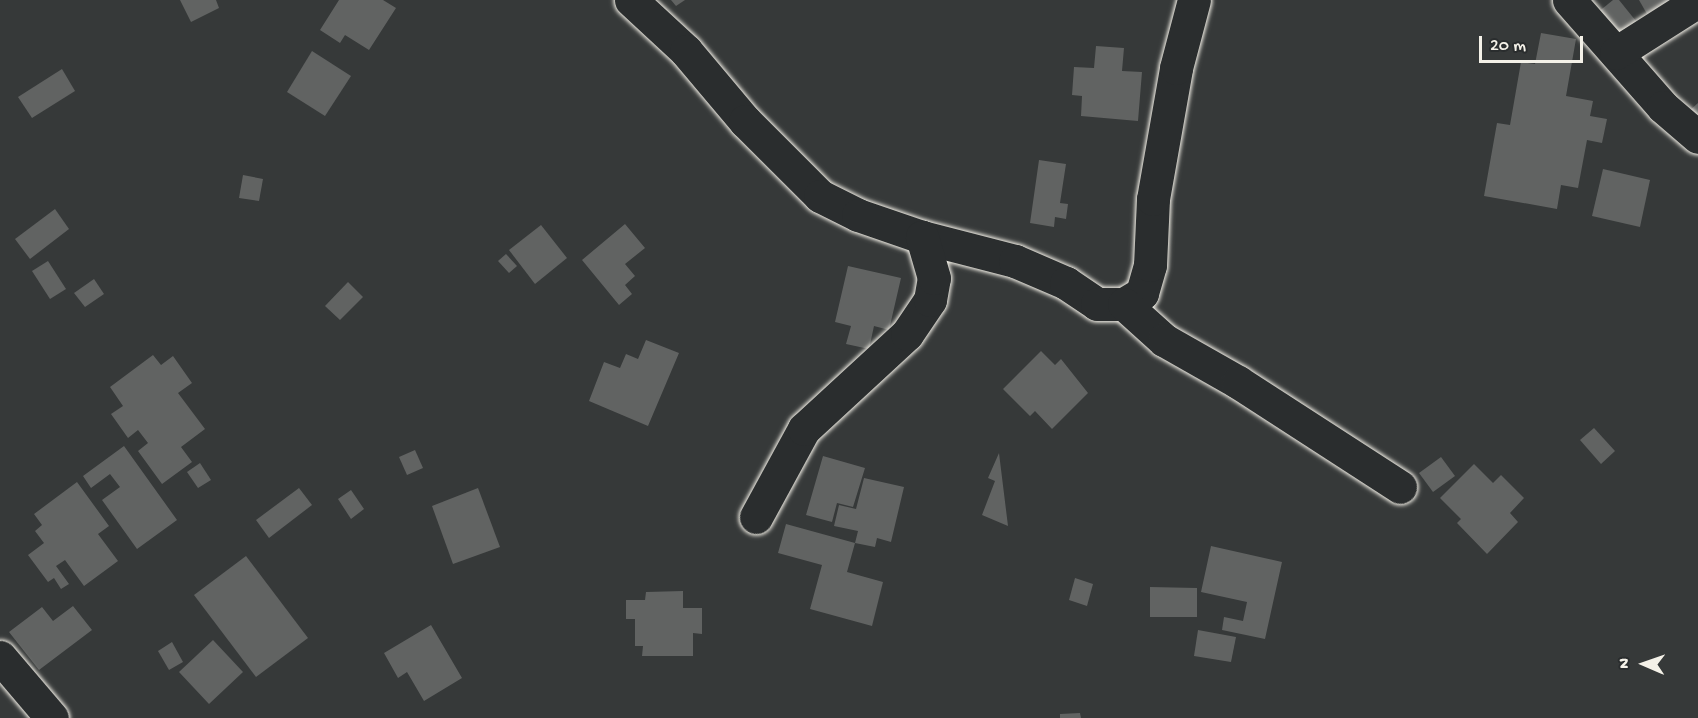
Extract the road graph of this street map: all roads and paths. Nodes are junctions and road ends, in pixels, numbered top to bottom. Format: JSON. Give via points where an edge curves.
{"nodes":[{"id":1,"x":630,"y":0,"type":"edge"},
{"id":2,"x":1194,"y":0,"type":"edge"},
{"id":3,"x":1558,"y":0,"type":"edge"},
{"id":4,"x":1569,"y":0,"type":"edge"},
{"id":5,"x":1698,"y":1,"type":"edge"},
{"id":6,"x":1616,"y":53,"type":"junction"},
{"id":7,"x":1698,"y":138,"type":"edge"},
{"id":8,"x":922,"y":237,"type":"junction"},
{"id":9,"x":1124,"y":304,"type":"junction"},
{"id":10,"x":1400,"y":487,"type":"dead end"},
{"id":11,"x":756,"y":517,"type":"dead end"},
{"id":12,"x":0,"y":657,"type":"edge"},
{"id":13,"x":52,"y":718,"type":"edge"}],
"edges":[{"from":1,"to":8,"type":"street","via":[[686,51],[745,122],[820,196],[858,215]]},
{"from":2,"to":9,"type":"street","via":[[1176,68],[1153,199],[1150,266],[1142,293]]},
{"from":3,"to":4,"type":"street"},
{"from":4,"to":6,"type":"street"},
{"from":5,"to":6,"type":"street"},
{"from":6,"to":7,"type":"street","via":[[1663,107]]},
{"from":8,"to":9,"type":"street","via":[[1015,261],[1066,283],[1098,304]]},
{"from":8,"to":11,"type":"street","via":[[934,278],[930,300],[907,334],[804,429]]},
{"from":9,"to":10,"type":"street","via":[[1164,340],[1238,382]]},
{"from":12,"to":13,"type":"street"}]}
